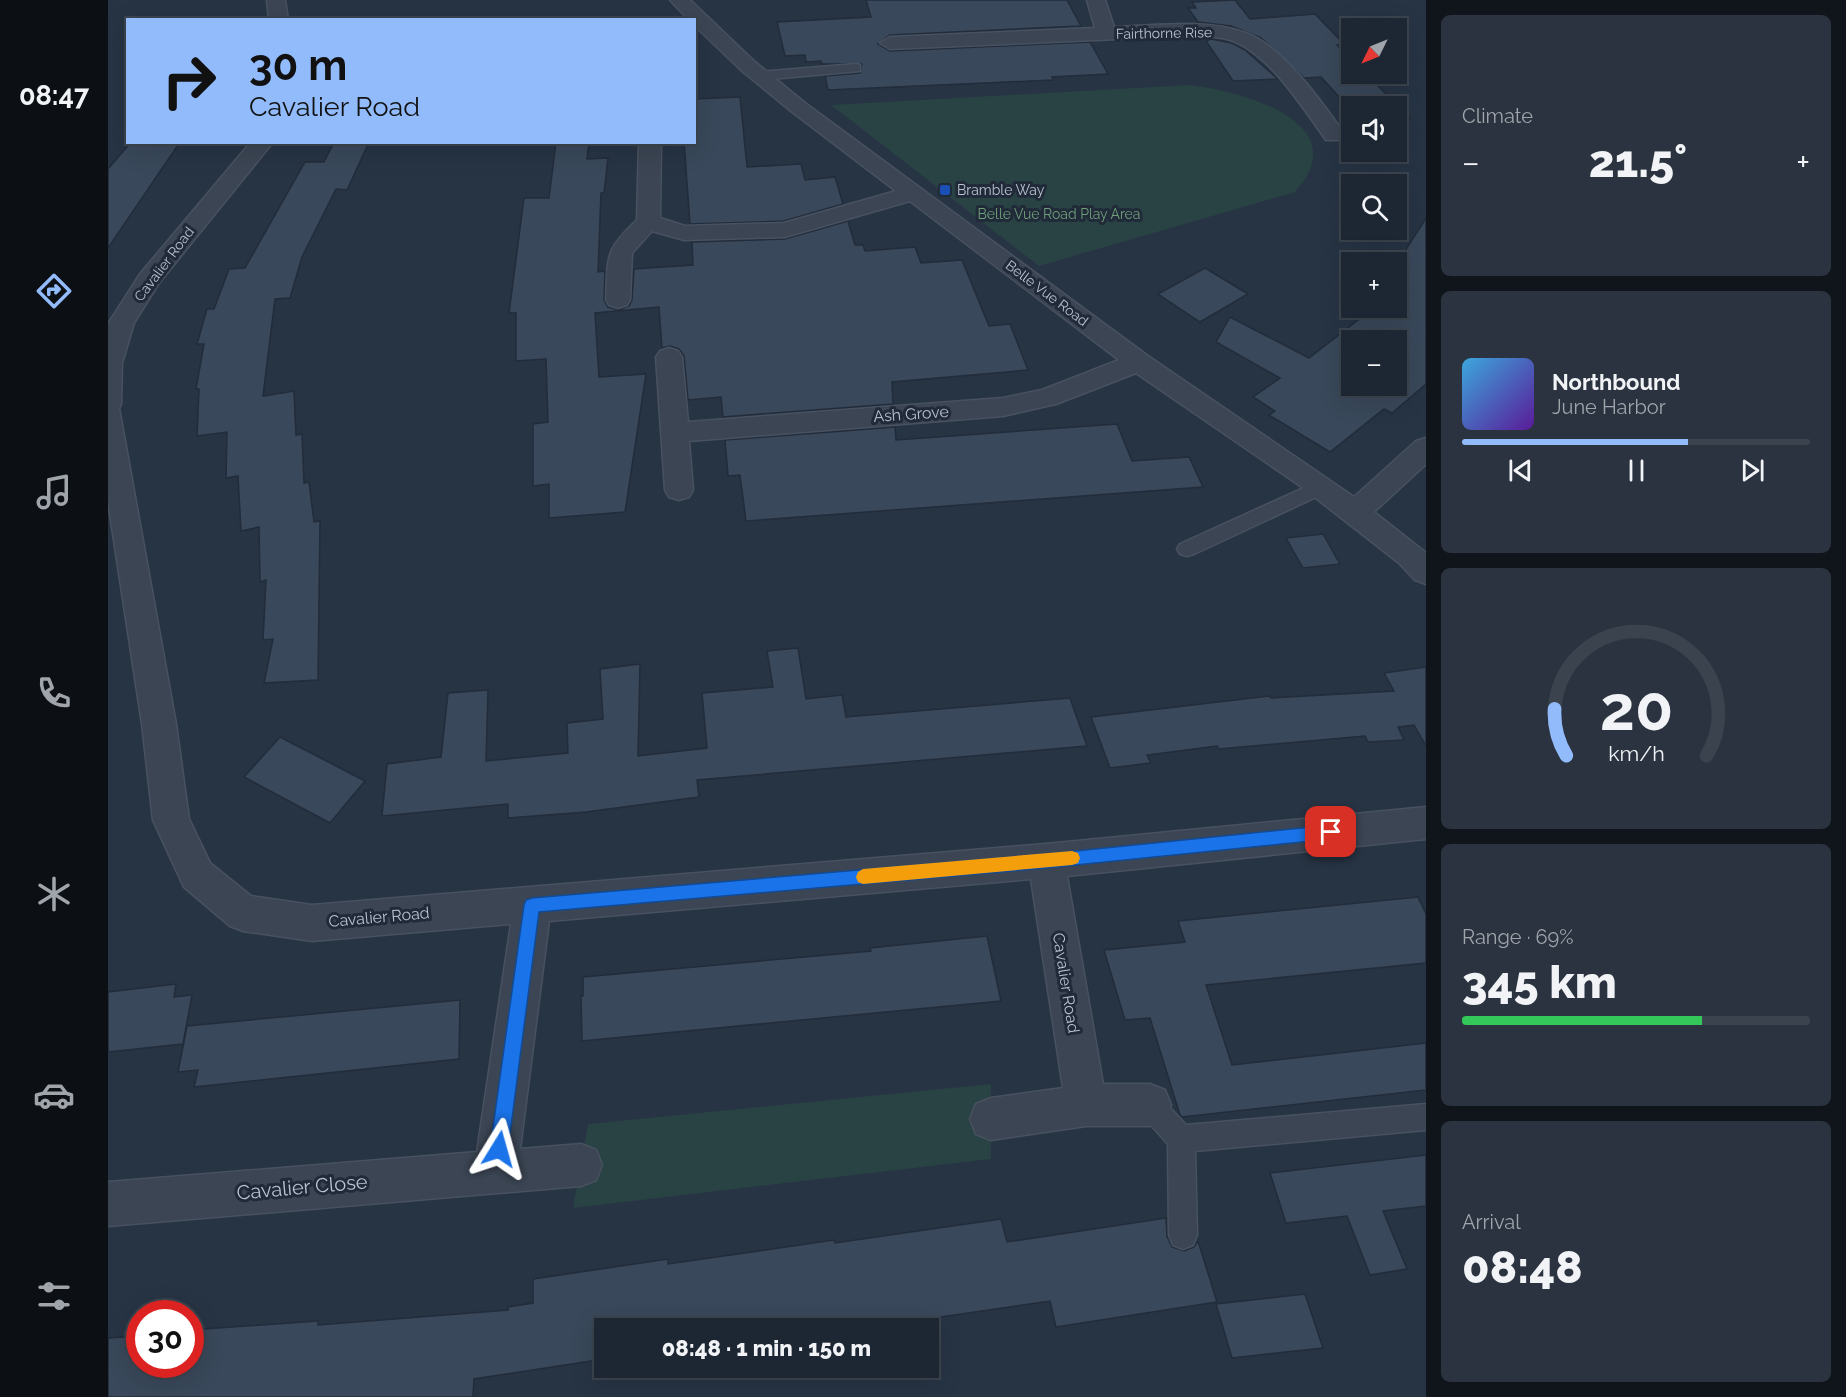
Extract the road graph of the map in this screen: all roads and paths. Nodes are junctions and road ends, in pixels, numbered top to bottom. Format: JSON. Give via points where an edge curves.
{"nodes":[{"id":1,"x":276,"y":0,"type":"edge"},
{"id":2,"x":679,"y":0,"type":"edge"},
{"id":3,"x":1096,"y":0,"type":"edge"},
{"id":4,"x":279,"y":18,"type":"edge"},
{"id":5,"x":1106,"y":34,"type":"junction"},
{"id":6,"x":890,"y":44,"type":"dead end"},
{"id":7,"x":856,"y":68,"type":"dead end"},
{"id":8,"x":758,"y":75,"type":"junction"},
{"id":9,"x":1305,"y":98,"type":"junction"},
{"id":10,"x":1279,"y":101,"type":"dead end"},
{"id":11,"x":1334,"y":135,"type":"dead end"},
{"id":12,"x":261,"y":144,"type":"edge"},
{"id":13,"x":650,"y":144,"type":"edge"},
{"id":14,"x":914,"y":193,"type":"junction"},
{"id":15,"x":648,"y":222,"type":"junction"},
{"id":16,"x":618,"y":300,"type":"dead end"},
{"id":17,"x":669,"y":357,"type":"dead end"},
{"id":18,"x":1139,"y":362,"type":"junction"},
{"id":19,"x":108,"y":404,"type":"edge"},
{"id":20,"x":108,"y":413,"type":"edge"},
{"id":21,"x":675,"y":433,"type":"junction"},
{"id":22,"x":1426,"y":448,"type":"edge"},
{"id":23,"x":1321,"y":487,"type":"junction"},
{"id":24,"x":679,"y":490,"type":"dead end"},
{"id":25,"x":1355,"y":512,"type":"junction"},
{"id":26,"x":1187,"y":549,"type":"dead end"},
{"id":27,"x":1426,"y":572,"type":"edge"},
{"id":28,"x":1426,"y":823,"type":"edge"},
{"id":29,"x":1046,"y":861,"type":"junction"},
{"id":30,"x":532,"y":905,"type":"junction"},
{"id":31,"x":1086,"y":1105,"type":"junction"},
{"id":32,"x":1150,"y":1105,"type":"joint"},
{"id":33,"x":1426,"y":1117,"type":"edge"},
{"id":34,"x":992,"y":1119,"type":"dead end"},
{"id":35,"x":1181,"y":1139,"type":"junction"},
{"id":36,"x":580,"y":1165,"type":"dead end"},
{"id":37,"x":496,"y":1171,"type":"junction"},
{"id":38,"x":108,"y":1204,"type":"edge"},
{"id":39,"x":1183,"y":1235,"type":"dead end"}],
"edges":[{"from":1,"to":4,"type":"street"},
{"from":2,"to":8,"type":"street","name":"Belle Vue Road"},
{"from":3,"to":5,"type":"street","name":"Fairthorne Rise"},
{"from":5,"to":6,"type":"street","name":"Fairthorne Rise"},
{"from":5,"to":9,"type":"street","name":"Fairthorne Rise","via":[[1186,30],[1244,38],[1271,60]]},
{"from":7,"to":8,"type":"lane"},
{"from":8,"to":14,"type":"street","name":"Belle Vue Road"},
{"from":9,"to":10,"type":"street"},
{"from":9,"to":11,"type":"street","name":"Fairthorne Rise"},
{"from":12,"to":19,"type":"street","name":"Cavalier Road","via":[[149,279],[122,323],[109,363]]},
{"from":13,"to":15,"type":"street"},
{"from":14,"to":15,"type":"street","via":[[785,230],[684,233]]},
{"from":14,"to":18,"type":"street","name":"Belle Vue Road"},
{"from":15,"to":16,"type":"street","via":[[620,253]]},
{"from":17,"to":21,"type":"street"},
{"from":18,"to":21,"type":"street","name":"Ash Grove","via":[[1047,398],[1003,407]]},
{"from":18,"to":23,"type":"street","name":"Belle Vue Road"},
{"from":20,"to":30,"type":"street","name":"Cavalier Road","via":[[171,820],[197,875],[243,913],[312,923]]},
{"from":21,"to":24,"type":"street"},
{"from":22,"to":25,"type":"street"},
{"from":23,"to":25,"type":"street","name":"Belle Vue Road"},
{"from":23,"to":26,"type":"lane"},
{"from":25,"to":27,"type":"street","name":"Belle Vue Road"},
{"from":28,"to":29,"type":"street","name":"Cavalier Road"},
{"from":29,"to":30,"type":"street","name":"Cavalier Road"},
{"from":29,"to":31,"type":"street","name":"Cavalier Road"},
{"from":30,"to":37,"type":"street"},
{"from":31,"to":32,"type":"street"},
{"from":31,"to":34,"type":"street"},
{"from":32,"to":35,"type":"lane"},
{"from":33,"to":35,"type":"lane"},
{"from":35,"to":39,"type":"lane"},
{"from":36,"to":37,"type":"street","name":"Cavalier Close"},
{"from":37,"to":38,"type":"street","name":"Cavalier Close"}]}
